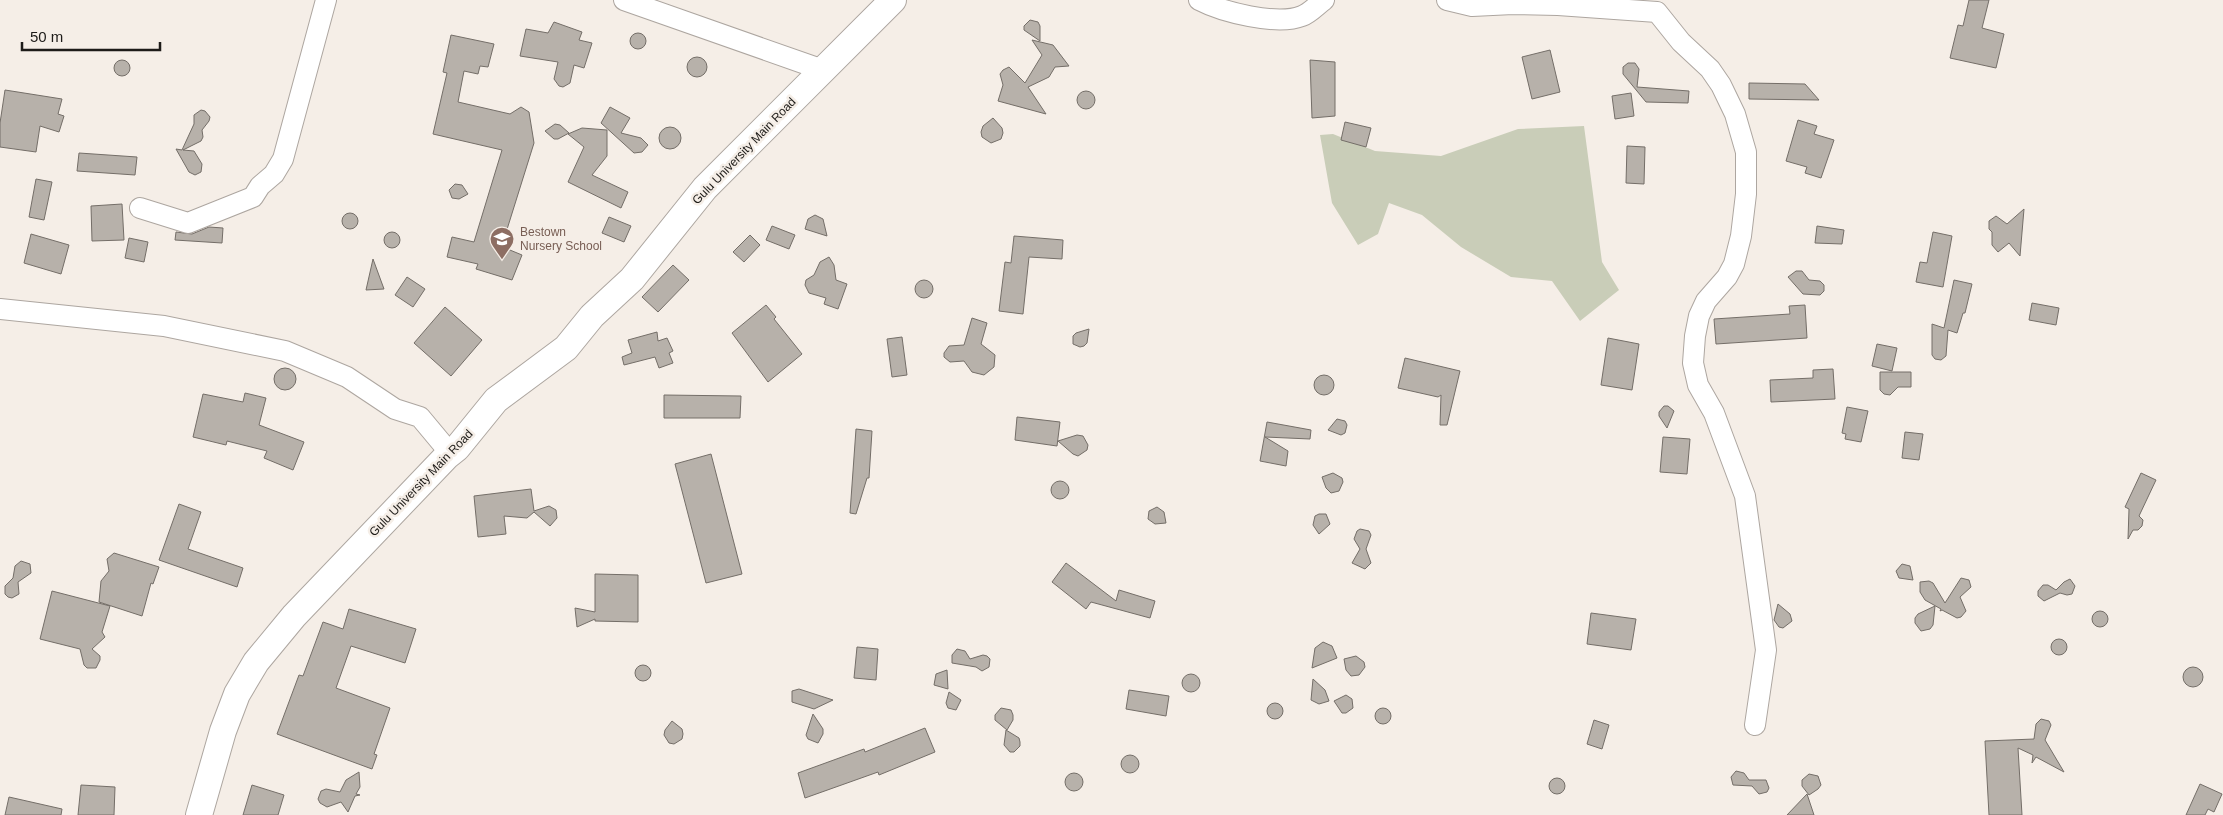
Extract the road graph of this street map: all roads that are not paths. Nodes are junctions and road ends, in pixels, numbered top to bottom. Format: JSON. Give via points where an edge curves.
{"nodes":[{"id":1,"x":326,"y":0,"type":"edge"},
{"id":2,"x":624,"y":0,"type":"edge"},
{"id":3,"x":893,"y":0,"type":"edge"},
{"id":4,"x":1199,"y":0,"type":"edge"},
{"id":5,"x":1324,"y":0,"type":"edge"},
{"id":6,"x":1447,"y":0,"type":"edge"},
{"id":7,"x":1653,"y":6,"type":"edge"},
{"id":8,"x":824,"y":70,"type":"junction"},
{"id":9,"x":140,"y":208,"type":"dead end"},
{"id":10,"x":0,"y":309,"type":"edge"},
{"id":11,"x":450,"y":453,"type":"junction"},
{"id":12,"x":1755,"y":725,"type":"dead end"},
{"id":13,"x":199,"y":815,"type":"edge"}],
"edges":[{"from":1,"to":9,"type":"street","via":[[283,159],[253,198],[188,223]]},
{"from":2,"to":8,"type":"street"},
{"from":3,"to":8,"type":"street","name":"Gulu University Main Road"},
{"from":4,"to":5,"type":"street","via":[[1228,11],[1283,19],[1303,16]]},
{"from":6,"to":7,"type":"street","via":[[1472,6]]},
{"from":7,"to":12,"type":"street","via":[[1721,85],[1735,114],[1746,152],[1746,194],[1734,264],[1728,277],[1706,300],[1699,316],[1693,363],[1698,385],[1714,413],[1745,496],[1766,650]]},
{"from":8,"to":11,"type":"street","name":"Gulu University Main Road","via":[[705,188],[632,279],[592,316],[566,348],[496,400]]},
{"from":10,"to":11,"type":"street","via":[[164,326],[285,351],[347,377],[395,409],[420,417]]},
{"from":11,"to":13,"type":"street","name":"Gulu University Main Road","via":[[294,616],[256,662],[237,694],[223,731]]}]}
